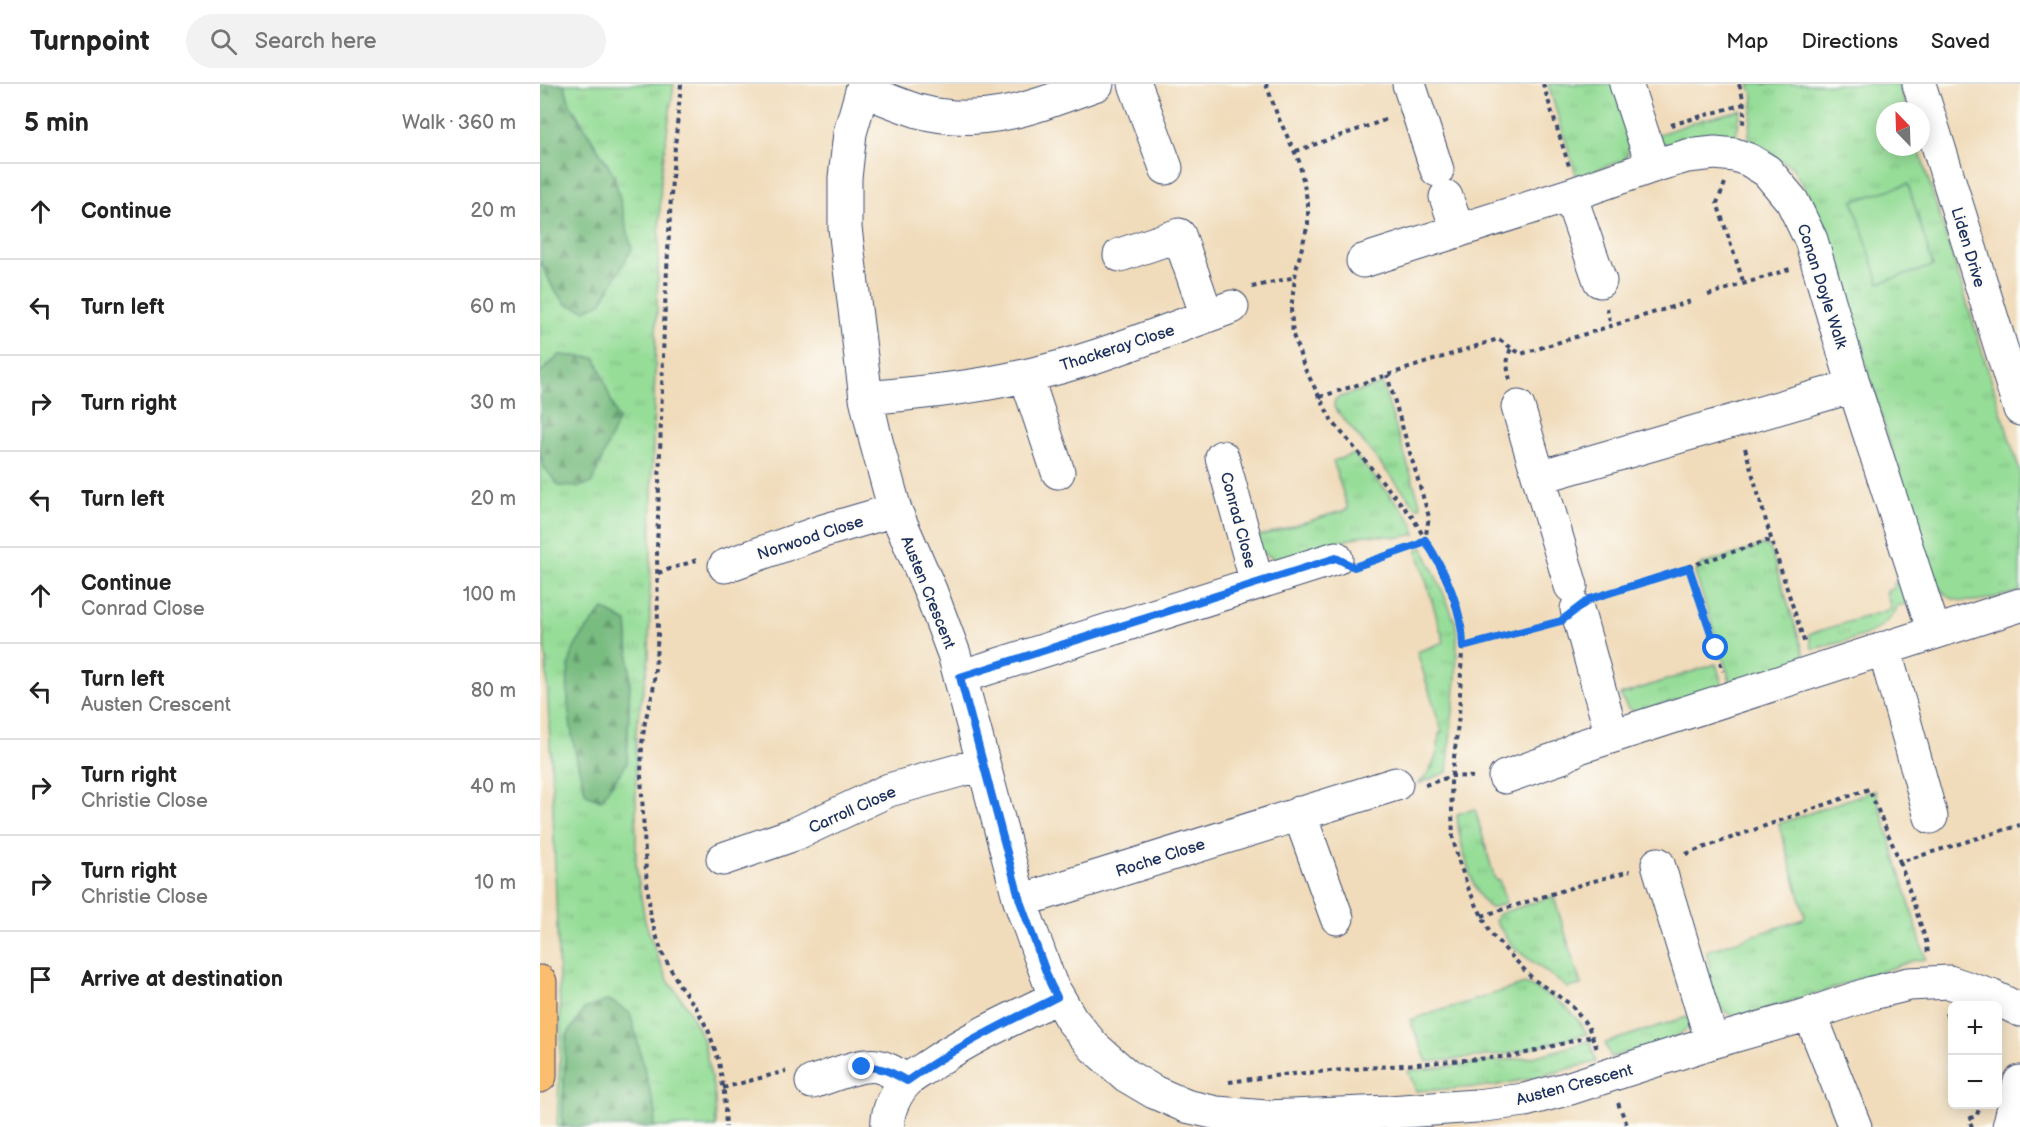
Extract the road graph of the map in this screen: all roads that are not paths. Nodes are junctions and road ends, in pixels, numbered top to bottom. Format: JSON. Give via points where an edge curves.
{"nodes":[{"id":1,"x":1097,"y":84,"type":"edge"},
{"id":2,"x":1135,"y":84,"type":"edge"},
{"id":3,"x":1626,"y":84,"type":"edge"},
{"id":4,"x":1919,"y":84,"type":"edge"},
{"id":5,"x":863,"y":87,"type":"edge"},
{"id":6,"x":1413,"y":96,"type":"edge"},
{"id":7,"x":1653,"y":166,"type":"junction"},
{"id":8,"x":1166,"y":168,"type":"dead end"},
{"id":9,"x":1574,"y":194,"type":"junction"},
{"id":10,"x":1458,"y":231,"type":"junction"},
{"id":11,"x":1120,"y":255,"type":"dead end"},
{"id":12,"x":1363,"y":261,"type":"dead end"},
{"id":13,"x":1600,"y":281,"type":"dead end"},
{"id":14,"x":1026,"y":376,"type":"junction"},
{"id":15,"x":1854,"y":386,"type":"junction"},
{"id":16,"x":866,"y":398,"type":"junction"},
{"id":17,"x":1518,"y":407,"type":"dead end"},
{"id":18,"x":2020,"y":410,"type":"edge"},
{"id":19,"x":1222,"y":457,"type":"dead end"},
{"id":20,"x":1058,"y":472,"type":"dead end"},
{"id":21,"x":1539,"y":477,"type":"junction"},
{"id":22,"x":895,"y":510,"type":"junction"},
{"id":23,"x":1336,"y":558,"type":"road end"},
{"id":24,"x":725,"y":566,"type":"road end"},
{"id":25,"x":1257,"y":583,"type":"junction"},
{"id":26,"x":2020,"y":605,"type":"edge"},
{"id":27,"x":1934,"y":632,"type":"junction"},
{"id":28,"x":1884,"y":648,"type":"junction"},
{"id":29,"x":960,"y":677,"type":"junction"},
{"id":30,"x":1612,"y":736,"type":"junction"},
{"id":31,"x":982,"y":764,"type":"junction"},
{"id":32,"x":1505,"y":777,"type":"dead end"},
{"id":33,"x":1396,"y":784,"type":"dead end"},
{"id":34,"x":1299,"y":813,"type":"junction"},
{"id":35,"x":1931,"y":817,"type":"dead end"},
{"id":36,"x":723,"y":859,"type":"dead end"},
{"id":37,"x":1658,"y":864,"type":"road end"},
{"id":38,"x":1020,"y":901,"type":"junction"},
{"id":39,"x":1337,"y":918,"type":"dead end"},
{"id":40,"x":540,"y":982,"type":"edge"},
{"id":41,"x":1057,"y":997,"type":"junction"},
{"id":42,"x":2020,"y":1010,"type":"edge"},
{"id":43,"x":1810,"y":1014,"type":"junction"},
{"id":44,"x":1712,"y":1042,"type":"junction"},
{"id":45,"x":540,"y":1076,"type":"edge"},
{"id":46,"x":907,"y":1081,"type":"junction"},
{"id":47,"x":812,"y":1082,"type":"road end"},
{"id":48,"x":2020,"y":1082,"type":"edge"},
{"id":49,"x":1219,"y":1108,"type":"edge"},
{"id":50,"x":1477,"y":1117,"type":"edge"},
{"id":51,"x":888,"y":1127,"type":"edge"},
{"id":52,"x":1855,"y":1127,"type":"edge"},
{"id":53,"x":2009,"y":1127,"type":"edge"}],
"edges":[{"from":1,"to":5,"type":"street","via":[[1011,113],[972,118],[917,110]]},
{"from":2,"to":8,"type":"street"},
{"from":3,"to":7,"type":"street"},
{"from":4,"to":18,"type":"street","name":"Liden Drive"},
{"from":5,"to":16,"type":"street","name":"Austen Crescent","via":[[850,133],[845,228]]},
{"from":6,"to":10,"type":"street"},
{"from":7,"to":9,"type":"street","name":"Conan Doyle Walk"},
{"from":7,"to":15,"type":"street","name":"Conan Doyle Walk","via":[[1715,153],[1749,159],[1767,171],[1803,220]]},
{"from":9,"to":10,"type":"street","name":"Conan Doyle Walk"},
{"from":9,"to":13,"type":"street"},
{"from":10,"to":12,"type":"street","name":"Conan Doyle Walk"},
{"from":11,"to":14,"type":"street","name":"Thackeray Close","via":[[1179,235],[1220,312]]},
{"from":14,"to":16,"type":"street","name":"Thackeray Close"},
{"from":14,"to":20,"type":"street"},
{"from":15,"to":21,"type":"street"},
{"from":15,"to":27,"type":"street","name":"Conan Doyle Walk"},
{"from":16,"to":22,"type":"street","name":"Austen Crescent"},
{"from":17,"to":21,"type":"street"},
{"from":19,"to":25,"type":"street","name":"Conrad Close"},
{"from":21,"to":30,"type":"street"},
{"from":22,"to":24,"type":"street","name":"Norwood Close"},
{"from":22,"to":29,"type":"street","name":"Austen Crescent","via":[[930,590]]},
{"from":23,"to":25,"type":"street","name":"Conrad Close"},
{"from":25,"to":29,"type":"street","name":"Conrad Close"},
{"from":26,"to":27,"type":"street"},
{"from":27,"to":28,"type":"street"},
{"from":28,"to":30,"type":"street"},
{"from":28,"to":35,"type":"street"},
{"from":29,"to":31,"type":"street","name":"Austen Crescent"},
{"from":30,"to":32,"type":"street"},
{"from":31,"to":36,"type":"street","name":"Carroll Close","via":[[890,790],[795,834]]},
{"from":31,"to":38,"type":"street","name":"Austen Crescent"},
{"from":33,"to":34,"type":"street","name":"Roche Close"},
{"from":34,"to":38,"type":"street","name":"Roche Close"},
{"from":34,"to":39,"type":"street"},
{"from":37,"to":44,"type":"street"},
{"from":38,"to":41,"type":"street","name":"Austen Crescent"},
{"from":40,"to":45,"type":"main road"},
{"from":41,"to":46,"type":"street","via":[[975,1038]]},
{"from":41,"to":49,"type":"street","name":"Austen Crescent","via":[[1094,1047],[1127,1076],[1186,1106]]},
{"from":42,"to":43,"type":"street","name":"Austen Crescent","via":[[1949,982],[1932,982],[1872,993]]},
{"from":43,"to":44,"type":"street","name":"Austen Crescent"},
{"from":43,"to":52,"type":"street"},
{"from":44,"to":50,"type":"street","name":"Austen Crescent"},
{"from":46,"to":47,"type":"street","via":[[876,1066]]},
{"from":46,"to":51,"type":"street","via":[[891,1104]]},
{"from":48,"to":53,"type":"street"},
{"from":49,"to":50,"type":"street","name":"Austen Crescent","via":[[1266,1117],[1389,1112]]}]}
